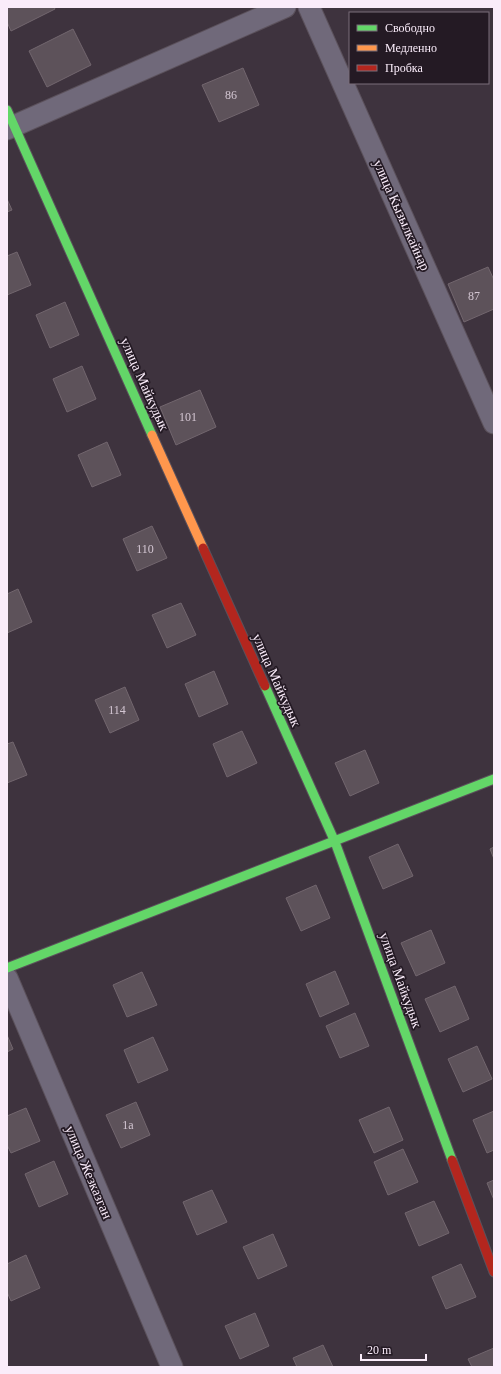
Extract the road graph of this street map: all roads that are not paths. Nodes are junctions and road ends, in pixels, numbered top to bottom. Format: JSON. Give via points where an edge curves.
{"nodes":[{"id":1,"x":285,"y":7,"type":"edge"},
{"id":2,"x":309,"y":7,"type":"edge"},
{"id":3,"x":9,"y":122,"type":"edge"},
{"id":4,"x":494,"y":423,"type":"edge"},
{"id":5,"x":494,"y":779,"type":"edge"},
{"id":6,"x":335,"y":842,"type":"junction"},
{"id":7,"x":7,"y":968,"type":"edge"},
{"id":8,"x":7,"y":978,"type":"edge"},
{"id":9,"x":494,"y":1272,"type":"edge"},
{"id":10,"x":172,"y":1367,"type":"edge"}],
"edges":[{"from":1,"to":3,"type":"street"},
{"from":2,"to":4,"type":"street","name":"улица Кызылкайнар"},
{"from":3,"to":6,"type":"street","name":"улица Майкудык"},
{"from":5,"to":6,"type":"street"},
{"from":6,"to":7,"type":"street"},
{"from":6,"to":9,"type":"street","name":"улица Майкудык"},
{"from":8,"to":10,"type":"street","name":"улица Жезказган"}]}
